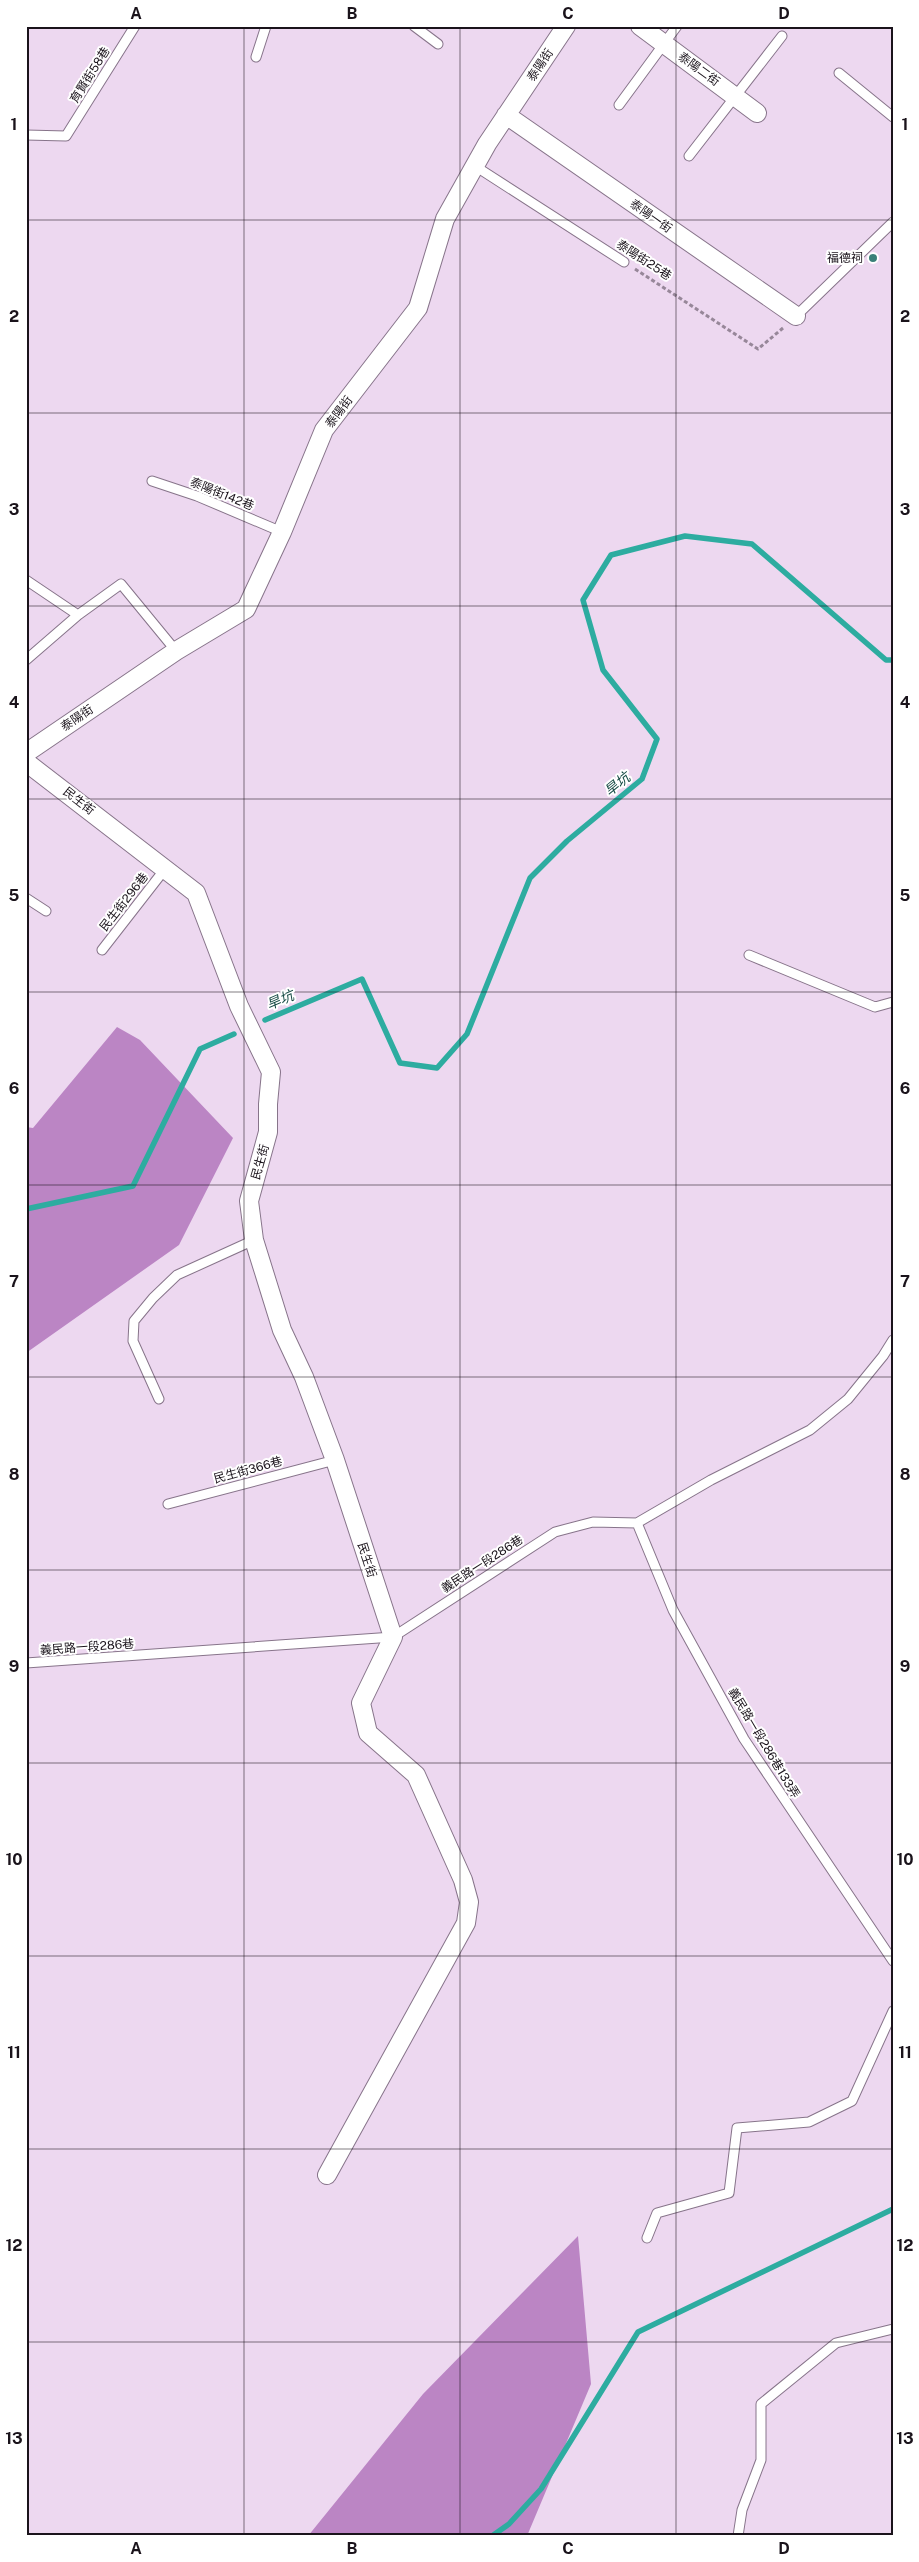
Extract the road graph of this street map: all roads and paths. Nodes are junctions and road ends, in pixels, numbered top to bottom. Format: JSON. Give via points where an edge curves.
{"nodes":[{"id":1,"x":135,"y":26,"type":"edge"},
{"id":2,"x":266,"y":26,"type":"edge"},
{"id":3,"x":414,"y":26,"type":"edge"},
{"id":4,"x":566,"y":26,"type":"edge"},
{"id":5,"x":640,"y":26,"type":"edge"},
{"id":6,"x":677,"y":26,"type":"edge"},
{"id":7,"x":782,"y":36,"type":"dead end"},
{"id":8,"x":438,"y":44,"type":"dead end"},
{"id":9,"x":665,"y":45,"type":"junction"},
{"id":10,"x":256,"y":58,"type":"dead end"},
{"id":11,"x":839,"y":73,"type":"dead end"},
{"id":12,"x":735,"y":96,"type":"junction"},
{"id":13,"x":619,"y":105,"type":"dead end"},
{"id":14,"x":758,"y":113,"type":"dead end"},
{"id":15,"x":506,"y":115,"type":"junction"},
{"id":16,"x":893,"y":117,"type":"edge"},
{"id":17,"x":26,"y":135,"type":"edge"},
{"id":18,"x":689,"y":156,"type":"dead end"},
{"id":19,"x":475,"y":166,"type":"junction"},
{"id":20,"x":893,"y":222,"type":"edge"},
{"id":21,"x":624,"y":262,"type":"joint"},
{"id":22,"x":796,"y":316,"type":"junction"},
{"id":23,"x":152,"y":480,"type":"dead end"},
{"id":24,"x":282,"y":532,"type":"junction"},
{"id":25,"x":26,"y":580,"type":"edge"},
{"id":26,"x":78,"y":615,"type":"junction"},
{"id":27,"x":176,"y":651,"type":"junction"},
{"id":28,"x":26,"y":660,"type":"edge"},
{"id":29,"x":26,"y":753,"type":"edge"},
{"id":30,"x":26,"y":762,"type":"edge"},
{"id":31,"x":165,"y":869,"type":"junction"},
{"id":32,"x":26,"y":898,"type":"edge"},
{"id":33,"x":46,"y":911,"type":"dead end"},
{"id":34,"x":102,"y":950,"type":"dead end"},
{"id":35,"x":749,"y":955,"type":"dead end"},
{"id":36,"x":893,"y":1002,"type":"edge"},
{"id":37,"x":254,"y":1240,"type":"junction"},
{"id":38,"x":893,"y":1340,"type":"edge"},
{"id":39,"x":159,"y":1399,"type":"dead end"},
{"id":40,"x":335,"y":1460,"type":"junction"},
{"id":41,"x":168,"y":1504,"type":"dead end"},
{"id":42,"x":637,"y":1523,"type":"junction"},
{"id":43,"x":393,"y":1636,"type":"junction"},
{"id":44,"x":26,"y":1663,"type":"edge"},
{"id":45,"x":893,"y":1961,"type":"edge"},
{"id":46,"x":893,"y":2011,"type":"edge"},
{"id":47,"x":327,"y":2175,"type":"dead end"},
{"id":48,"x":647,"y":2238,"type":"dead end"},
{"id":49,"x":893,"y":2329,"type":"edge"},
{"id":50,"x":738,"y":2536,"type":"edge"}],
"edges":[{"from":1,"to":17,"type":"lane","name":"育賢街58巷","via":[[66,136]]},
{"from":2,"to":10,"type":"lane"},
{"from":3,"to":8,"type":"lane"},
{"from":4,"to":15,"type":"street","name":"泰陽街"},
{"from":5,"to":9,"type":"street","name":"泰陽二街"},
{"from":6,"to":9,"type":"lane"},
{"from":7,"to":12,"type":"lane"},
{"from":9,"to":12,"type":"street","name":"泰陽二街"},
{"from":9,"to":13,"type":"lane"},
{"from":11,"to":16,"type":"lane"},
{"from":12,"to":14,"type":"street","name":"泰陽二街"},
{"from":12,"to":18,"type":"lane"},
{"from":15,"to":19,"type":"street","name":"泰陽街"},
{"from":15,"to":22,"type":"street","name":"泰陽一街"},
{"from":19,"to":21,"type":"lane","name":"泰陽街25巷"},
{"from":19,"to":24,"type":"street","name":"泰陽街","via":[[445,219],[418,308],[324,430]]},
{"from":20,"to":22,"type":"lane"},
{"from":21,"to":22,"type":"path","name":"泰陽街25巷","via":[[758,348]]},
{"from":23,"to":24,"type":"lane","name":"泰陽街142巷"},
{"from":24,"to":27,"type":"street","name":"泰陽街","via":[[246,609]]},
{"from":25,"to":26,"type":"lane"},
{"from":26,"to":27,"type":"lane","via":[[120,584]]},
{"from":26,"to":28,"type":"lane"},
{"from":27,"to":29,"type":"street","name":"泰陽街"},
{"from":30,"to":31,"type":"street","name":"民生街"},
{"from":31,"to":34,"type":"lane","name":"民生街296巷"},
{"from":31,"to":37,"type":"street","name":"民生街","via":[[196,892],[240,1006],[271,1072],[268,1132],[249,1201]]},
{"from":32,"to":33,"type":"lane"},
{"from":35,"to":36,"type":"lane","via":[[875,1007]]},
{"from":37,"to":39,"type":"lane","via":[[177,1275],[152,1298],[134,1322],[133,1341]]},
{"from":37,"to":40,"type":"street","name":"民生街","via":[[282,1330],[304,1377]]},
{"from":38,"to":42,"type":"lane","via":[[848,1399],[810,1430],[711,1480]]},
{"from":40,"to":41,"type":"lane","name":"民生街366巷"},
{"from":40,"to":43,"type":"street","name":"民生街"},
{"from":42,"to":43,"type":"lane","name":"義民路一段286巷","via":[[593,1522],[554,1532]]},
{"from":42,"to":45,"type":"lane","name":"義民路一段286巷133弄","via":[[673,1610],[744,1739]]},
{"from":43,"to":44,"type":"lane","name":"義民路一段286巷"},
{"from":43,"to":47,"type":"street","via":[[361,1703],[368,1734],[416,1775],[463,1880],[469,1902],[466,1923]]},
{"from":46,"to":48,"type":"lane","via":[[852,2101],[809,2122],[737,2128],[729,2193],[657,2213]]},
{"from":49,"to":50,"type":"lane","via":[[836,2343],[761,2404],[761,2460],[742,2510]]}]}
